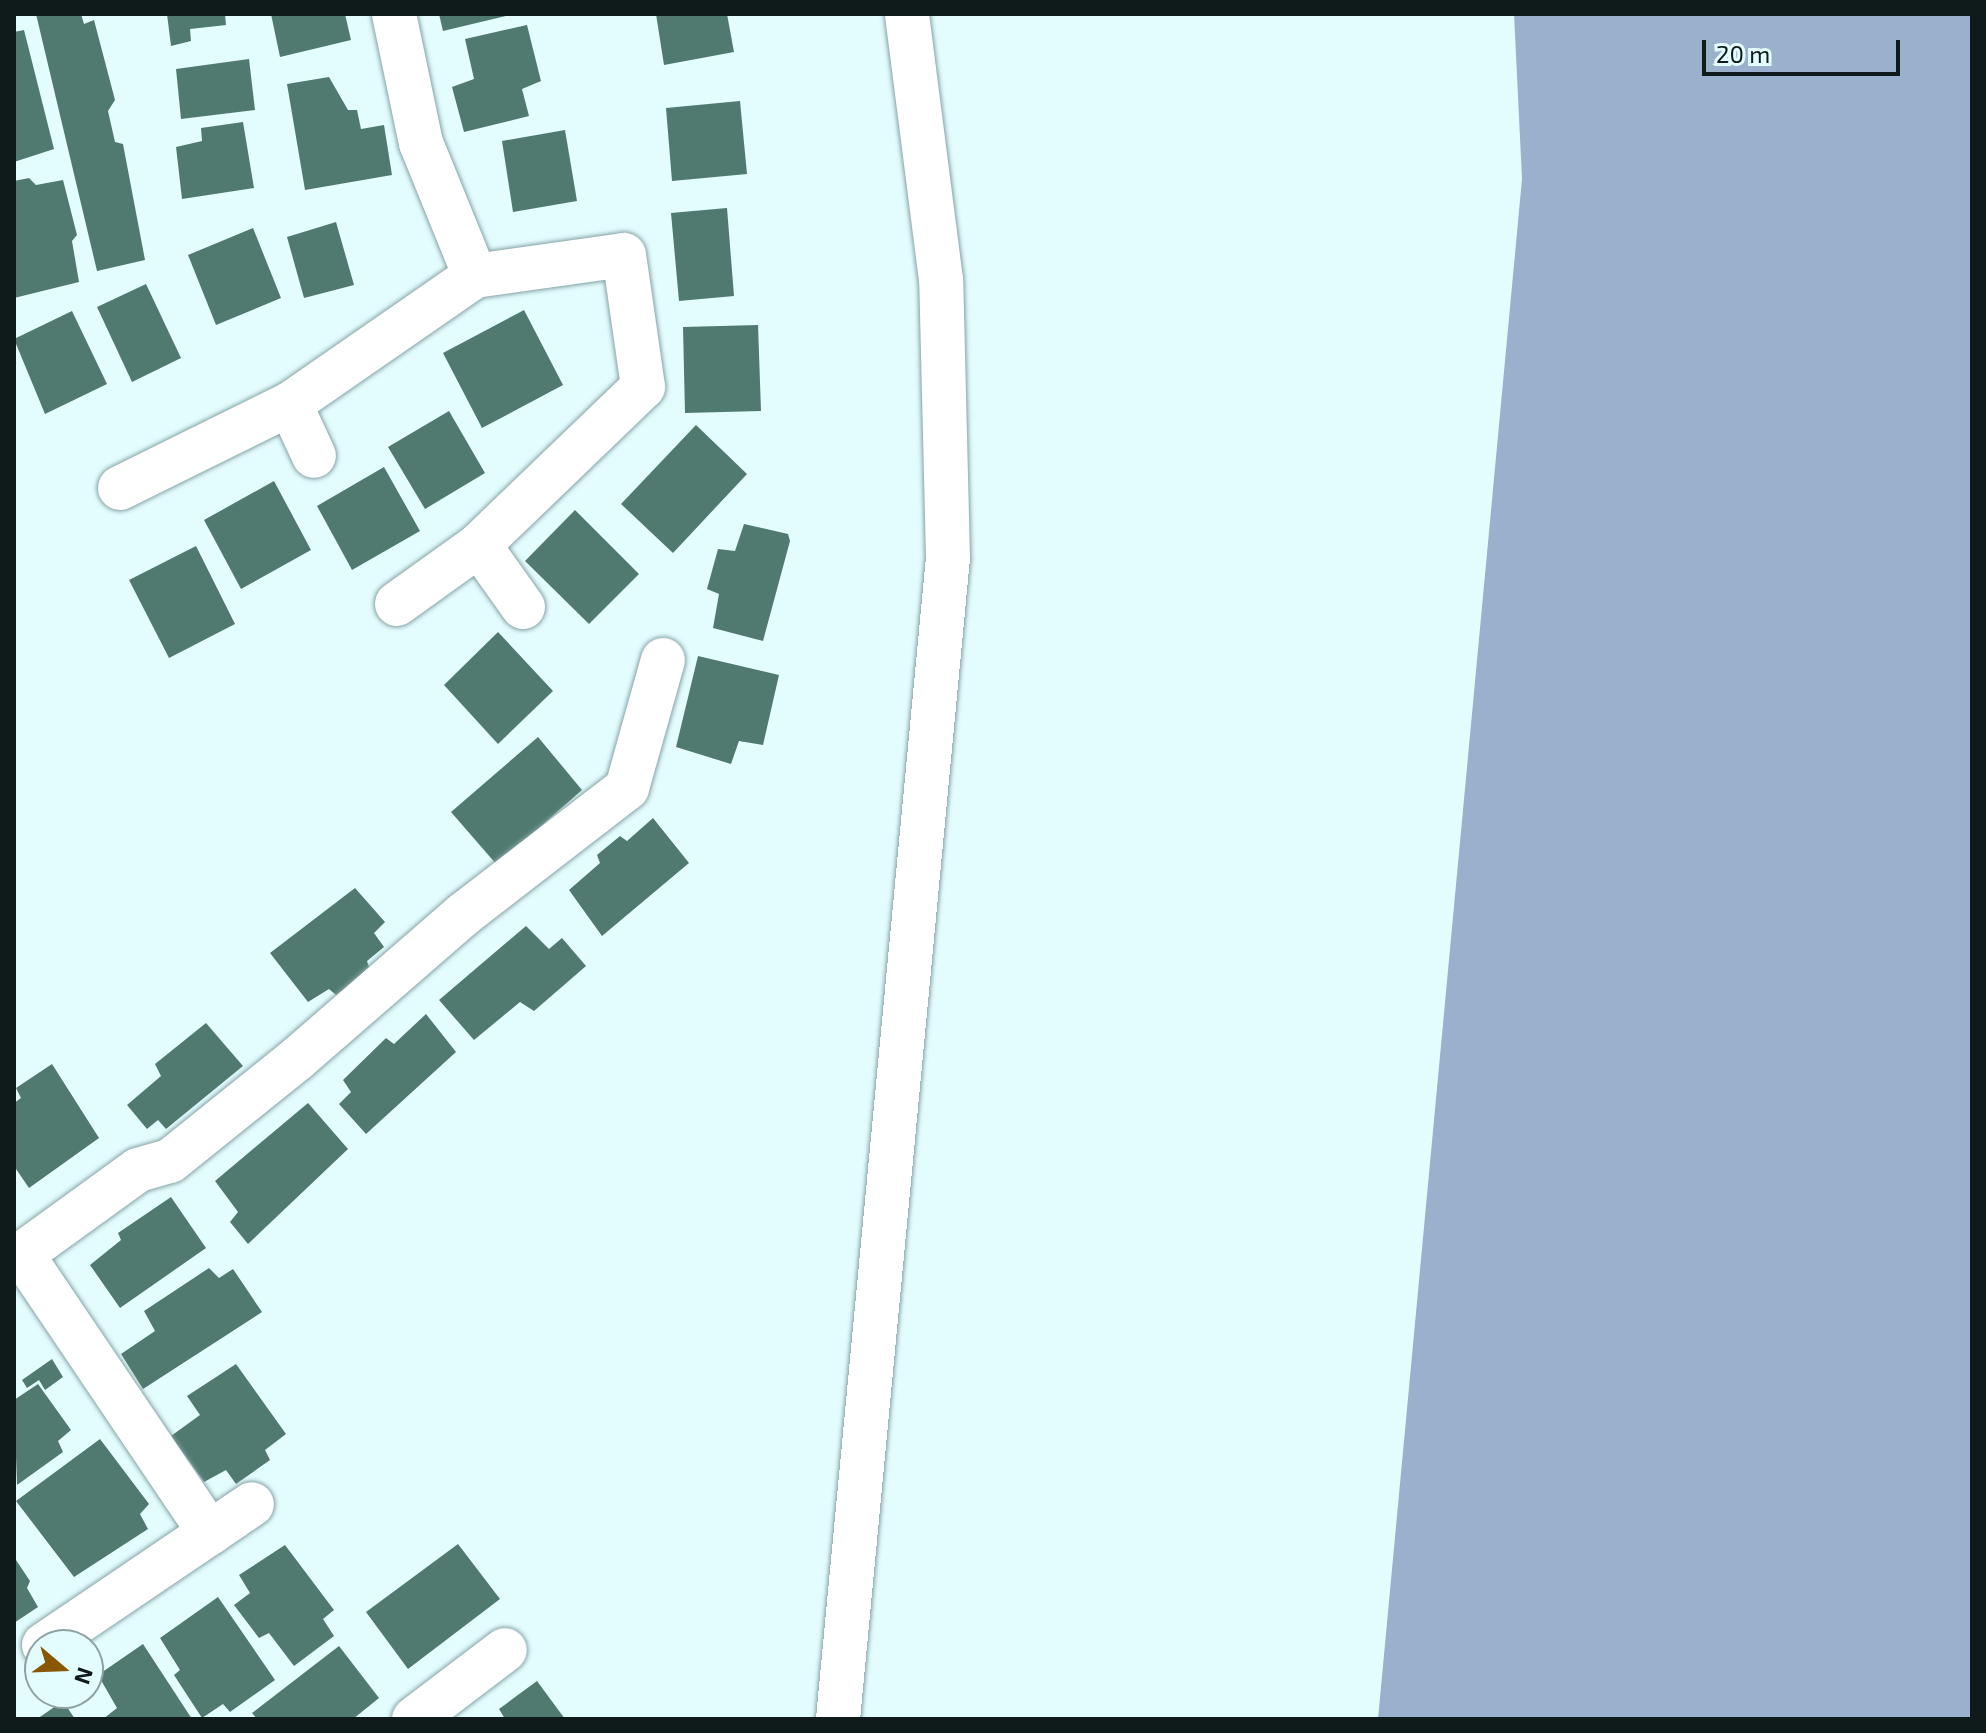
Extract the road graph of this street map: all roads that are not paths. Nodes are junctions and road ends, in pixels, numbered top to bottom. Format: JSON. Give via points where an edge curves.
{"nodes":[{"id":1,"x":394,"y":14,"type":"edge"},
{"id":2,"x":907,"y":14,"type":"edge"},
{"id":3,"x":475,"y":276,"type":"junction"},
{"id":4,"x":290,"y":404,"type":"junction"},
{"id":5,"x":314,"y":456,"type":"dead end"},
{"id":6,"x":120,"y":488,"type":"dead end"},
{"id":7,"x":479,"y":545,"type":"junction"},
{"id":8,"x":397,"y":604,"type":"dead end"},
{"id":9,"x":523,"y":607,"type":"dead end"},
{"id":10,"x":663,"y":660,"type":"dead end"},
{"id":11,"x":18,"y":1248,"type":"edge"},
{"id":12,"x":252,"y":1504,"type":"dead end"},
{"id":13,"x":210,"y":1533,"type":"junction"},
{"id":14,"x":67,"y":1629,"type":"edge"},
{"id":15,"x":505,"y":1650,"type":"dead end"},
{"id":16,"x":414,"y":1719,"type":"edge"},
{"id":17,"x":838,"y":1719,"type":"edge"}],
"edges":[{"from":1,"to":3,"type":"street","via":[[421,143]]},
{"from":2,"to":17,"type":"street","via":[[941,280],[948,558]]},
{"from":3,"to":4,"type":"street"},
{"from":3,"to":7,"type":"street","via":[[624,255],[643,387]]},
{"from":4,"to":5,"type":"street"},
{"from":4,"to":6,"type":"street"},
{"from":7,"to":8,"type":"street"},
{"from":7,"to":9,"type":"street"},
{"from":10,"to":11,"type":"street","via":[[627,788],[464,914],[170,1161],[138,1170]]},
{"from":11,"to":13,"type":"street"},
{"from":12,"to":13,"type":"street"},
{"from":13,"to":14,"type":"street"},
{"from":15,"to":16,"type":"street"}]}
